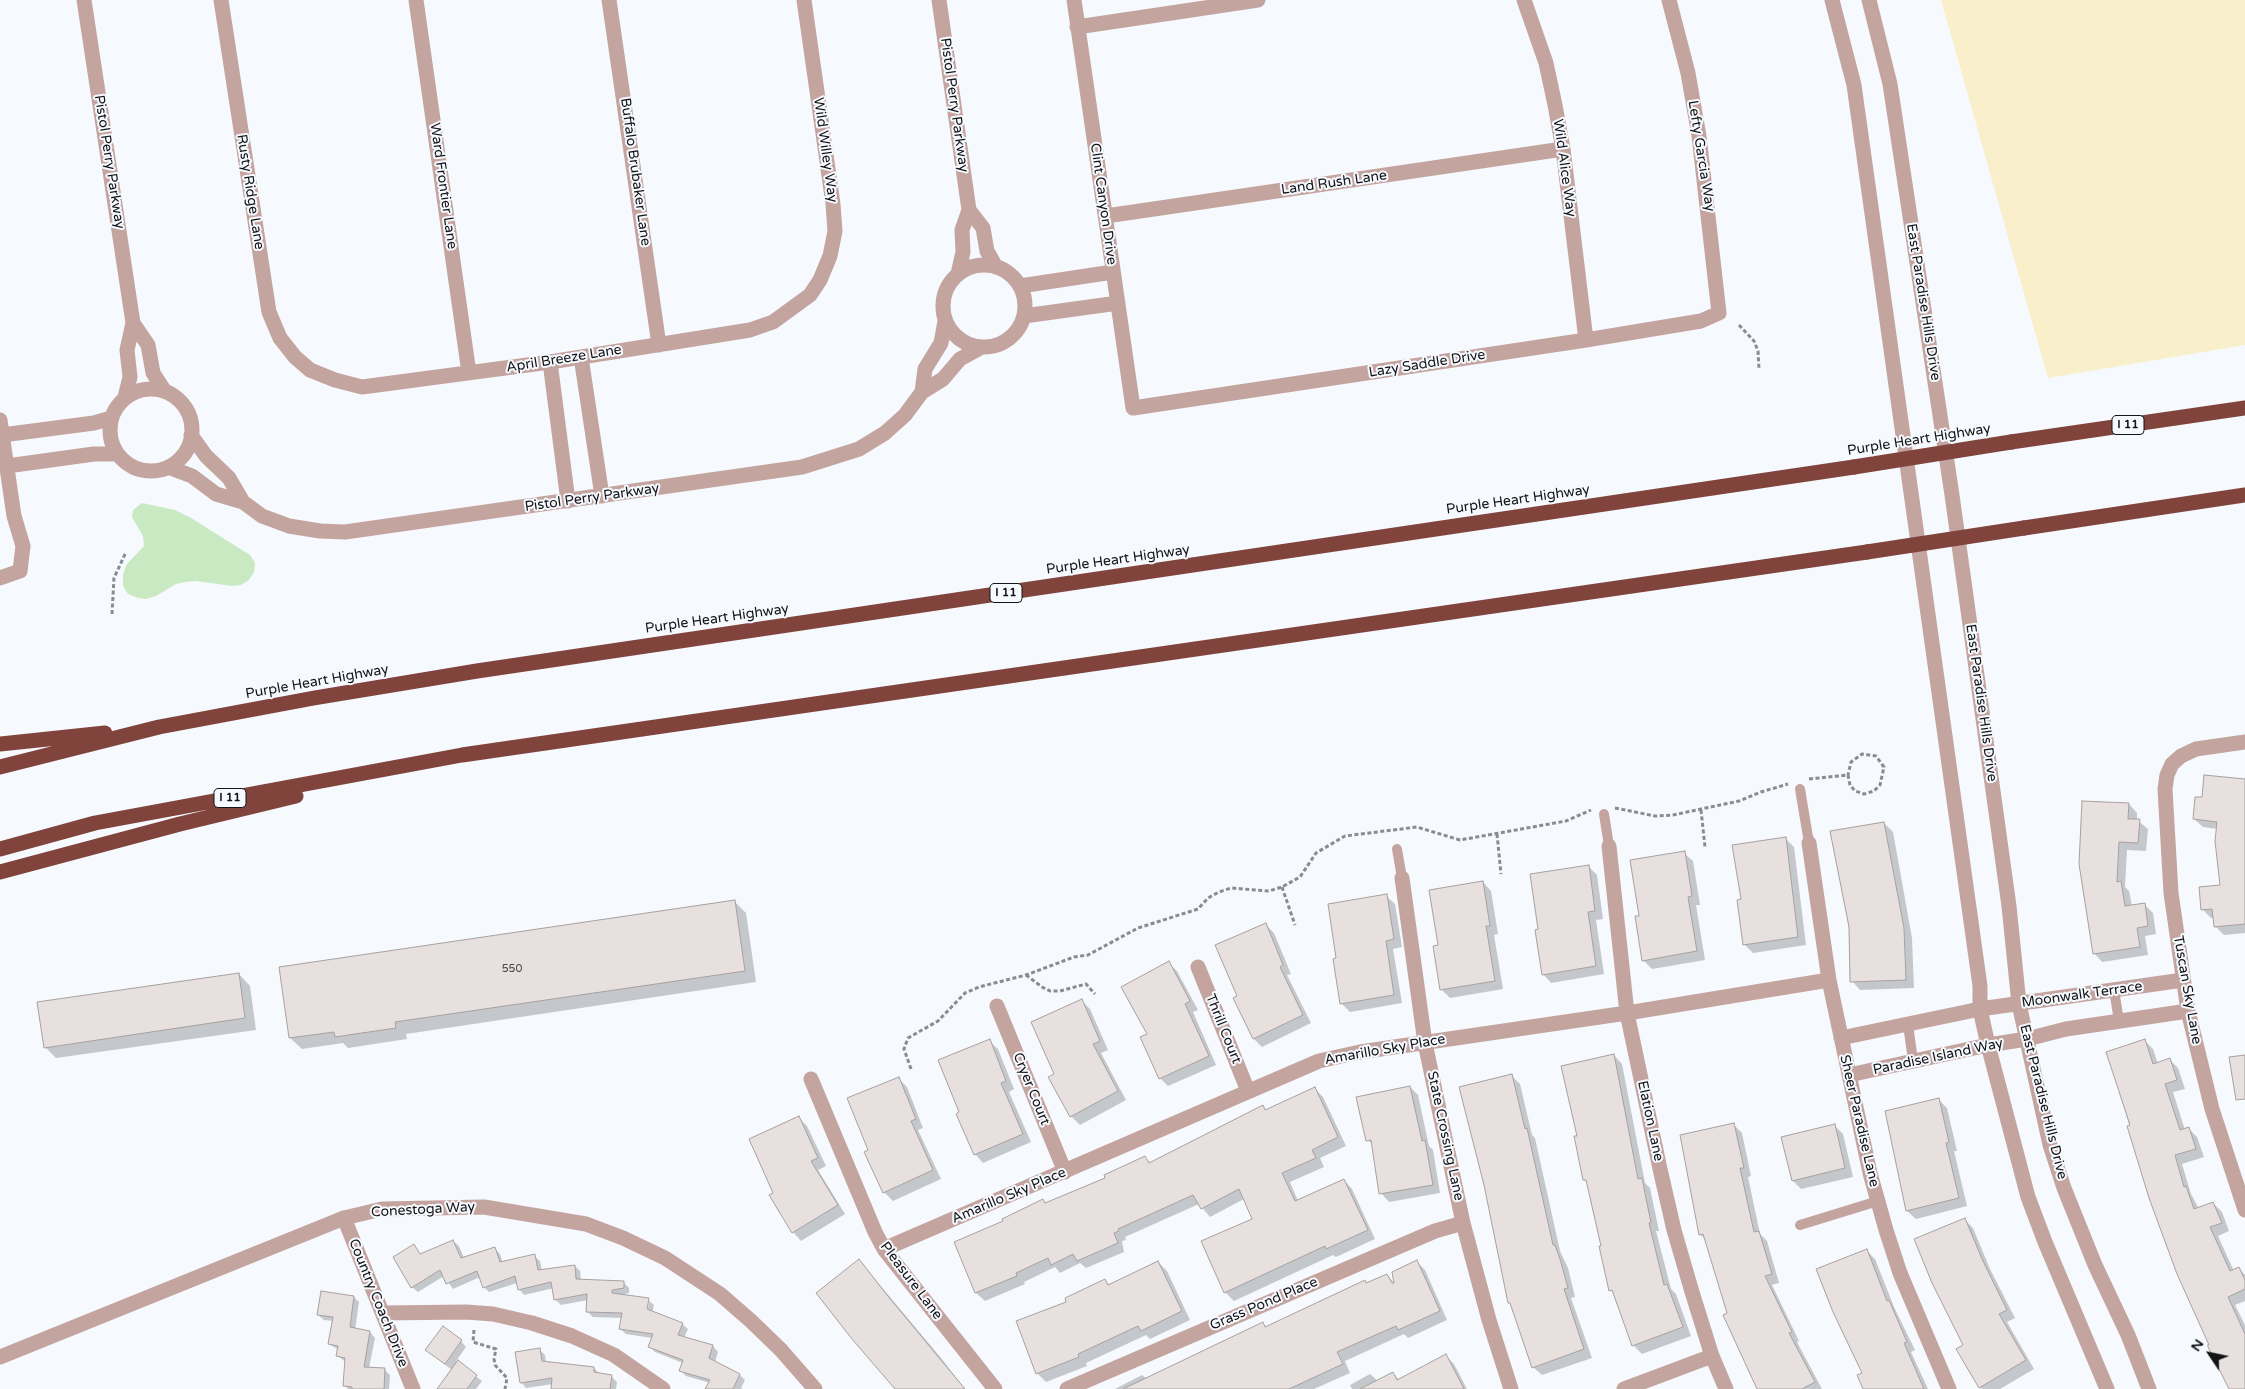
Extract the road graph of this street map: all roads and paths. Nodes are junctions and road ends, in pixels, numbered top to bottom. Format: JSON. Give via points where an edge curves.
{"nodes":[{"id":1,"x":84,"y":0,"type":"edge"},
{"id":2,"x":221,"y":0,"type":"edge"},
{"id":3,"x":416,"y":0,"type":"edge"},
{"id":4,"x":609,"y":0,"type":"edge"},
{"id":5,"x":804,"y":0,"type":"edge"},
{"id":6,"x":939,"y":0,"type":"edge"},
{"id":7,"x":1074,"y":0,"type":"edge"},
{"id":8,"x":1258,"y":0,"type":"edge"},
{"id":9,"x":1524,"y":0,"type":"edge"},
{"id":10,"x":1669,"y":0,"type":"edge"},
{"id":11,"x":1832,"y":0,"type":"edge"},
{"id":12,"x":1869,"y":0,"type":"edge"},
{"id":13,"x":1077,"y":27,"type":"junction"},
{"id":14,"x":1563,"y":149,"type":"junction"},
{"id":15,"x":969,"y":210,"type":"junction"},
{"id":16,"x":1106,"y":216,"type":"junction"},
{"id":17,"x":996,"y":266,"type":"junction"},
{"id":18,"x":1113,"y":272,"type":"junction"},
{"id":19,"x":958,"y":274,"type":"junction"},
{"id":20,"x":1020,"y":286,"type":"junction"},
{"id":21,"x":810,"y":294,"type":"joint"},
{"id":22,"x":1118,"y":303,"type":"junction"},
{"id":23,"x":1719,"y":313,"type":"joint"},
{"id":24,"x":1024,"y":316,"type":"junction"},
{"id":25,"x":945,"y":321,"type":"junction"},
{"id":26,"x":133,"y":323,"type":"junction"},
{"id":27,"x":1739,"y":325,"type":"dead end"},
{"id":28,"x":1586,"y":340,"type":"junction"},
{"id":29,"x":660,"y":344,"type":"junction"},
{"id":30,"x":982,"y":347,"type":"junction"},
{"id":31,"x":581,"y":357,"type":"junction"},
{"id":32,"x":550,"y":362,"type":"junction"},
{"id":33,"x":1759,"y":369,"type":"dead end"},
{"id":34,"x":310,"y":370,"type":"joint"},
{"id":35,"x":470,"y":373,"type":"junction"},
{"id":36,"x":164,"y":390,"type":"junction"},
{"id":37,"x":922,"y":392,"type":"junction"},
{"id":38,"x":125,"y":397,"type":"junction"},
{"id":39,"x":1133,"y":408,"type":"joint"},
{"id":40,"x":2245,"y":408,"type":"edge"},
{"id":41,"x":111,"y":418,"type":"junction"},
{"id":42,"x":1,"y":428,"type":"edge"},
{"id":43,"x":192,"y":435,"type":"junction"},
{"id":44,"x":117,"y":454,"type":"junction"},
{"id":45,"x":7,"y":466,"type":"junction"},
{"id":46,"x":168,"y":467,"type":"junction"},
{"id":47,"x":2245,"y":495,"type":"edge"},
{"id":48,"x":602,"y":496,"type":"junction"},
{"id":49,"x":568,"y":501,"type":"junction"},
{"id":50,"x":243,"y":502,"type":"junction"},
{"id":51,"x":126,"y":552,"type":"dead end"},
{"id":52,"x":0,"y":578,"type":"edge"},
{"id":53,"x":112,"y":614,"type":"dead end"},
{"id":54,"x":159,"y":727,"type":"junction"},
{"id":55,"x":2245,"y":742,"type":"edge"},
{"id":56,"x":0,"y":744,"type":"edge"},
{"id":57,"x":462,"y":755,"type":"junction"},
{"id":58,"x":0,"y":767,"type":"edge"},
{"id":59,"x":1800,"y":788,"type":"dead end"},
{"id":60,"x":1701,"y":810,"type":"dead end"},
{"id":61,"x":1604,"y":814,"type":"dead end"},
{"id":62,"x":1497,"y":834,"type":"dead end"},
{"id":63,"x":1809,"y":843,"type":"joint"},
{"id":64,"x":1609,"y":846,"type":"joint"},
{"id":65,"x":1705,"y":847,"type":"dead end"},
{"id":66,"x":0,"y":849,"type":"edge"},
{"id":67,"x":1397,"y":849,"type":"dead end"},
{"id":68,"x":0,"y":872,"type":"edge"},
{"id":69,"x":1501,"y":874,"type":"dead end"},
{"id":70,"x":1402,"y":878,"type":"joint"},
{"id":71,"x":1282,"y":887,"type":"dead end"},
{"id":72,"x":1295,"y":925,"type":"dead end"},
{"id":73,"x":1198,"y":967,"type":"dead end"},
{"id":74,"x":1026,"y":975,"type":"dead end"},
{"id":75,"x":1830,"y":980,"type":"junction"},
{"id":76,"x":2183,"y":980,"type":"junction"},
{"id":77,"x":2114,"y":990,"type":"junction"},
{"id":78,"x":1096,"y":994,"type":"dead end"},
{"id":79,"x":2019,"y":1004,"type":"junction"},
{"id":80,"x":997,"y":1006,"type":"dead end"},
{"id":81,"x":1980,"y":1009,"type":"junction"},
{"id":82,"x":2188,"y":1011,"type":"junction"},
{"id":83,"x":1627,"y":1013,"type":"junction"},
{"id":84,"x":2119,"y":1021,"type":"junction"},
{"id":85,"x":1908,"y":1024,"type":"junction"},
{"id":86,"x":1840,"y":1038,"type":"junction"},
{"id":87,"x":2027,"y":1039,"type":"junction"},
{"id":88,"x":1425,"y":1043,"type":"junction"},
{"id":89,"x":1988,"y":1045,"type":"junction"},
{"id":90,"x":1913,"y":1061,"type":"junction"},
{"id":91,"x":1849,"y":1075,"type":"junction"},
{"id":92,"x":811,"y":1079,"type":"dead end"},
{"id":93,"x":1248,"y":1091,"type":"junction"},
{"id":94,"x":1064,"y":1172,"type":"junction"},
{"id":95,"x":1878,"y":1201,"type":"junction"},
{"id":96,"x":2245,"y":1210,"type":"edge"},
{"id":97,"x":344,"y":1218,"type":"junction"},
{"id":98,"x":1463,"y":1223,"type":"junction"},
{"id":99,"x":1800,"y":1225,"type":"dead end"},
{"id":100,"x":884,"y":1249,"type":"junction"},
{"id":101,"x":383,"y":1313,"type":"junction"},
{"id":102,"x":475,"y":1326,"type":"dead end"},
{"id":103,"x":0,"y":1356,"type":"edge"},
{"id":104,"x":1712,"y":1356,"type":"junction"},
{"id":105,"x":413,"y":1389,"type":"edge"},
{"id":106,"x":505,"y":1389,"type":"edge"},
{"id":107,"x":662,"y":1389,"type":"edge"},
{"id":108,"x":815,"y":1389,"type":"edge"},
{"id":109,"x":995,"y":1389,"type":"edge"},
{"id":110,"x":1066,"y":1389,"type":"edge"},
{"id":111,"x":1510,"y":1389,"type":"edge"},
{"id":112,"x":1624,"y":1389,"type":"edge"},
{"id":113,"x":1726,"y":1389,"type":"edge"},
{"id":114,"x":1949,"y":1389,"type":"edge"},
{"id":115,"x":2107,"y":1389,"type":"edge"},
{"id":116,"x":2149,"y":1389,"type":"edge"}],
"edges":[{"from":1,"to":26,"type":"street","name":"Pistol Perry Parkway"},
{"from":2,"to":34,"type":"street","name":"Rusty Ridge Lane","via":[[270,312],[280,338]]},
{"from":3,"to":35,"type":"street","name":"Ward Frontier Lane"},
{"from":4,"to":29,"type":"street","name":"Buffalo Brubaker Lane"},
{"from":5,"to":21,"type":"street","name":"Wild Willey Way","via":[[835,231],[830,256]]},
{"from":6,"to":15,"type":"street","name":"Pistol Perry Parkway"},
{"from":7,"to":13,"type":"street","name":"Clint Canyon Drive"},
{"from":8,"to":13,"type":"street"},
{"from":9,"to":14,"type":"street","name":"Wild Alice Way","via":[[1546,63]]},
{"from":10,"to":23,"type":"street","name":"Lefty Garcia Way","via":[[1688,73],[1699,136]]},
{"from":11,"to":81,"type":"street","via":[[1857,103],[1980,986]]},
{"from":12,"to":79,"type":"street","name":"East Paradise Hills Drive","via":[[1890,84],[1951,485],[2009,906]]},
{"from":13,"to":16,"type":"street","name":"Clint Canyon Drive"},
{"from":14,"to":16,"type":"street","name":"Land Rush Lane"},
{"from":14,"to":28,"type":"street","name":"Wild Alice Way"},
{"from":15,"to":17,"type":"street","name":"Pistol Perry Parkway","via":[[984,228],[987,252]]},
{"from":15,"to":19,"type":"street","name":"Pistol Perry Parkway","via":[[962,230],[963,252]]},
{"from":16,"to":18,"type":"street","name":"Clint Canyon Drive"},
{"from":17,"to":19,"type":"street","via":[[977,265]]},
{"from":17,"to":20,"type":"street","via":[[1010,274]]},
{"from":18,"to":20,"type":"street"},
{"from":18,"to":22,"type":"street","name":"Clint Canyon Drive"},
{"from":19,"to":25,"type":"street","via":[[943,301]]},
{"from":20,"to":24,"type":"street","via":[[1025,301]]},
{"from":21,"to":29,"type":"street","name":"April Breeze Lane","via":[[773,322],[750,330]]},
{"from":22,"to":24,"type":"street"},
{"from":22,"to":39,"type":"street","name":"Clint Canyon Drive"},
{"from":23,"to":28,"type":"street","name":"Lazy Saddle Drive","via":[[1701,321]]},
{"from":24,"to":30,"type":"street","via":[[1006,341]]},
{"from":25,"to":30,"type":"street","via":[[957,338]]},
{"from":25,"to":37,"type":"street","name":"Pistol Perry Parkway","via":[[941,343],[925,369]]},
{"from":26,"to":36,"type":"street","name":"Pistol Perry Parkway","via":[[148,345],[153,373]]},
{"from":26,"to":38,"type":"street","name":"Pistol Perry Parkway","via":[[127,350],[130,376]]},
{"from":27,"to":33,"type":"path","via":[[1754,341]]},
{"from":28,"to":39,"type":"street","name":"Lazy Saddle Drive"},
{"from":29,"to":31,"type":"street","name":"April Breeze Lane"},
{"from":30,"to":37,"type":"street","name":"Pistol Perry Parkway","via":[[960,359],[943,379]]},
{"from":31,"to":32,"type":"street","name":"April Breeze Lane"},
{"from":31,"to":48,"type":"street"},
{"from":32,"to":35,"type":"street","name":"April Breeze Lane"},
{"from":32,"to":49,"type":"street"},
{"from":34,"to":35,"type":"street","name":"April Breeze Lane","via":[[362,387]]},
{"from":36,"to":38,"type":"street","via":[[142,389]]},
{"from":36,"to":43,"type":"street","via":[[184,406]]},
{"from":37,"to":48,"type":"street","name":"Pistol Perry Parkway","via":[[904,416],[885,433],[841,456],[802,467]]},
{"from":38,"to":41,"type":"street"},
{"from":40,"to":54,"type":"highway","name":"Purple Heart Highway","number":"I 11","bridge":true,"via":[[477,670]]},
{"from":41,"to":42,"type":"street","via":[[94,423]]},
{"from":41,"to":44,"type":"street","via":[[110,440]]},
{"from":42,"to":45,"type":"street"},
{"from":43,"to":46,"type":"street","via":[[183,455]]},
{"from":43,"to":50,"type":"street","name":"Pistol Perry Parkway","via":[[206,456],[229,478]]},
{"from":44,"to":45,"type":"street"},
{"from":44,"to":46,"type":"street","via":[[128,465],[138,469],[153,471]]},
{"from":45,"to":52,"type":"street","via":[[14,516],[23,546],[20,571]]},
{"from":46,"to":50,"type":"street","name":"Pistol Perry Parkway","via":[[192,476],[216,494]]},
{"from":47,"to":57,"type":"highway","number":"I 11","bridge":true},
{"from":48,"to":49,"type":"street","name":"Pistol Perry Parkway"},
{"from":49,"to":50,"type":"street","name":"Pistol Perry Parkway","via":[[345,532],[289,526],[262,516]]},
{"from":51,"to":53,"type":"path","via":[[114,578]]},
{"from":54,"to":56,"type":"highway"},
{"from":54,"to":58,"type":"highway","name":"Purple Heart Highway","number":"I 11"},
{"from":55,"to":76,"type":"street","name":"Tuscan Sky Lane","via":[[2196,749],[2172,764],[2167,775],[2166,825],[2171,893]]},
{"from":57,"to":66,"type":"highway","number":"I 11","via":[[96,824]]},
{"from":57,"to":68,"type":"highway"},
{"from":59,"to":63,"type":"lane"},
{"from":60,"to":65,"type":"path"},
{"from":61,"to":64,"type":"lane"},
{"from":62,"to":69,"type":"path"},
{"from":63,"to":75,"type":"street","name":"Sheer Paradise Lane"},
{"from":64,"to":83,"type":"street","name":"Elation Lane"},
{"from":67,"to":70,"type":"lane"},
{"from":70,"to":88,"type":"street","name":"State Crossing Lane"},
{"from":71,"to":72,"type":"path"},
{"from":73,"to":93,"type":"street","name":"Thrill Court"},
{"from":74,"to":78,"type":"path","via":[[1050,991],[1086,984]]},
{"from":75,"to":83,"type":"street","name":"Amarillo Sky Place"},
{"from":75,"to":86,"type":"street","name":"Sheer Paradise Lane"},
{"from":76,"to":77,"type":"street","name":"Moonwalk Terrace"},
{"from":76,"to":82,"type":"street","name":"Tuscan Sky Lane"},
{"from":77,"to":79,"type":"street","name":"Moonwalk Terrace"},
{"from":77,"to":84,"type":"lane"},
{"from":79,"to":81,"type":"street","name":"Moonwalk Terrace"},
{"from":79,"to":87,"type":"street","name":"East Paradise Hills Drive"},
{"from":80,"to":94,"type":"street","name":"Cryer Court"},
{"from":81,"to":85,"type":"street"},
{"from":81,"to":89,"type":"street"},
{"from":82,"to":84,"type":"street"},
{"from":82,"to":96,"type":"street","name":"Tuscan Sky Lane","via":[[2212,1110]]},
{"from":83,"to":88,"type":"street","name":"Amarillo Sky Place"},
{"from":83,"to":104,"type":"street","name":"Elation Lane","via":[[1674,1230]]},
{"from":84,"to":87,"type":"street"},
{"from":85,"to":86,"type":"street"},
{"from":85,"to":90,"type":"lane"},
{"from":86,"to":91,"type":"street","name":"Sheer Paradise Lane"},
{"from":87,"to":89,"type":"street","name":"Paradise Island Way"},
{"from":87,"to":116,"type":"street","name":"East Paradise Hills Drive","via":[[2050,1145],[2064,1188]]},
{"from":88,"to":93,"type":"street","name":"Amarillo Sky Place","via":[[1319,1061]]},
{"from":88,"to":98,"type":"street","name":"State Crossing Lane"},
{"from":89,"to":90,"type":"street","name":"Paradise Island Way"},
{"from":89,"to":115,"type":"street","via":[[2028,1197]]},
{"from":90,"to":91,"type":"street","name":"Paradise Island Way"},
{"from":91,"to":95,"type":"street","name":"Sheer Paradise Lane"},
{"from":92,"to":100,"type":"street","name":"Pleasure Lane"},
{"from":93,"to":94,"type":"street","name":"Amarillo Sky Place"},
{"from":94,"to":100,"type":"street","name":"Amarillo Sky Place"},
{"from":95,"to":99,"type":"lane"},
{"from":95,"to":114,"type":"street","name":"Sheer Paradise Lane","via":[[1900,1273]]},
{"from":97,"to":101,"type":"street","name":"Country Coach Drive"},
{"from":97,"to":103,"type":"street","name":"Conestoga Way"},
{"from":97,"to":108,"type":"street","name":"Conestoga Way","via":[[382,1209],[484,1207],[586,1224],[666,1258],[720,1294],[781,1350]]},
{"from":98,"to":110,"type":"street","name":"Grass Pond Place","via":[[1435,1231]]},
{"from":98,"to":111,"type":"street","name":"State Crossing Lane"},
{"from":100,"to":109,"type":"street","name":"Pleasure Lane"},
{"from":101,"to":105,"type":"street","name":"Country Coach Drive"},
{"from":101,"to":107,"type":"street","via":[[466,1312],[532,1323],[614,1355]]},
{"from":102,"to":106,"type":"path","via":[[473,1342],[496,1349],[495,1365],[507,1378]]},
{"from":104,"to":112,"type":"street"},
{"from":104,"to":113,"type":"street","name":"Elation Lane"}]}
